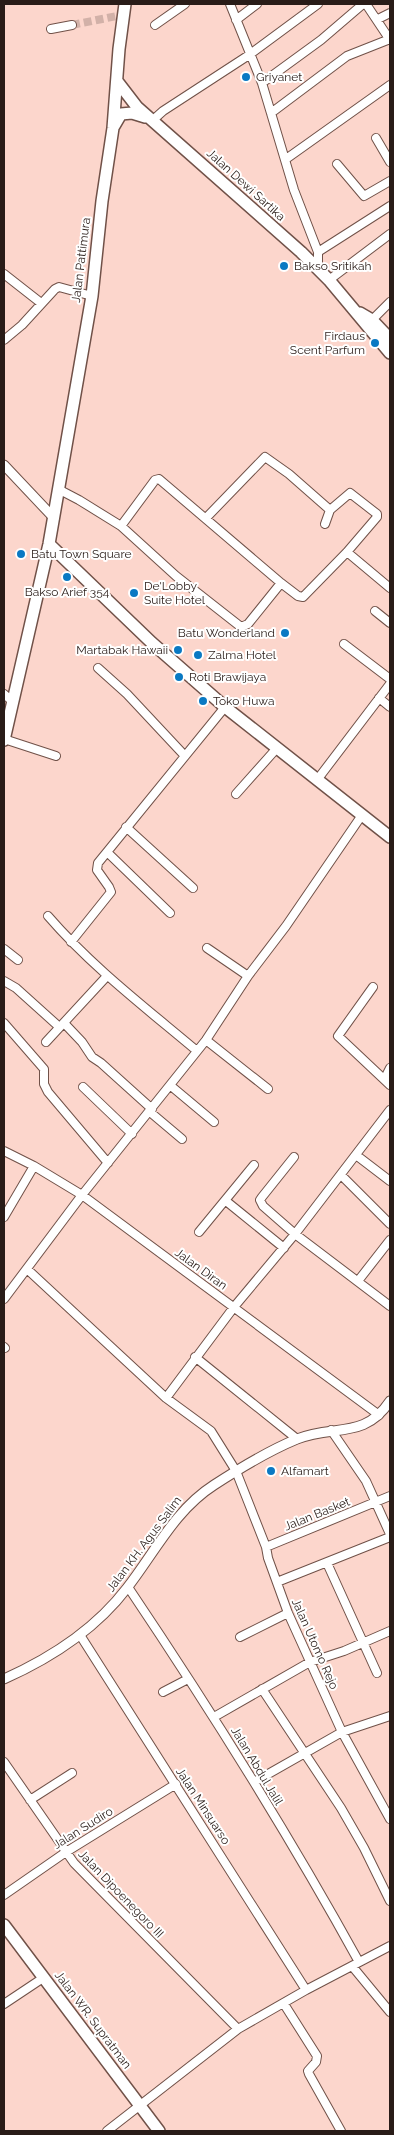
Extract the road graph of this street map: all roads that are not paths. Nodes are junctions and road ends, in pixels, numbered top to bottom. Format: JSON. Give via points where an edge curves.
{"nodes":[{"id":1,"x":185,"y":4,"type":"edge"},
{"id":2,"x":230,"y":4,"type":"edge"},
{"id":3,"x":257,"y":4,"type":"edge"},
{"id":4,"x":318,"y":4,"type":"edge"},
{"id":5,"x":365,"y":4,"type":"edge"},
{"id":6,"x":124,"y":11,"type":"edge"},
{"id":7,"x":390,"y":13,"type":"edge"},
{"id":8,"x":378,"y":19,"type":"junction"},
{"id":9,"x":236,"y":20,"type":"junction"},
{"id":10,"x":155,"y":24,"type":"dead end"},
{"id":11,"x":72,"y":25,"type":"tunnel mouth"},
{"id":12,"x":51,"y":29,"type":"dead end"},
{"id":13,"x":390,"y":39,"type":"edge"},
{"id":14,"x":249,"y":55,"type":"junction"},
{"id":15,"x":117,"y":81,"type":"junction"},
{"id":16,"x":262,"y":83,"type":"junction"},
{"id":17,"x":390,"y":85,"type":"edge"},
{"id":18,"x":271,"y":113,"type":"junction"},
{"id":19,"x":153,"y":120,"type":"junction"},
{"id":20,"x":113,"y":128,"type":"junction"},
{"id":21,"x":376,"y":138,"type":"dead end"},
{"id":22,"x":286,"y":159,"type":"junction"},
{"id":23,"x":390,"y":162,"type":"edge"},
{"id":24,"x":337,"y":164,"type":"dead end"},
{"id":25,"x":390,"y":181,"type":"edge"},
{"id":26,"x":390,"y":206,"type":"edge"},
{"id":27,"x":390,"y":234,"type":"edge"},
{"id":28,"x":318,"y":252,"type":"junction"},
{"id":29,"x":318,"y":269,"type":"junction"},
{"id":30,"x":4,"y":274,"type":"edge"},
{"id":31,"x":329,"y":280,"type":"junction"},
{"id":32,"x":92,"y":296,"type":"junction"},
{"id":33,"x":390,"y":302,"type":"edge"},
{"id":34,"x":41,"y":303,"type":"junction"},
{"id":35,"x":356,"y":310,"type":"junction"},
{"id":36,"x":372,"y":320,"type":"junction"},
{"id":37,"x":390,"y":339,"type":"edge"},
{"id":38,"x":4,"y":340,"type":"edge"},
{"id":39,"x":390,"y":352,"type":"edge"},
{"id":40,"x":4,"y":464,"type":"edge"},
{"id":41,"x":58,"y":489,"type":"junction"},
{"id":42,"x":330,"y":510,"type":"junction"},
{"id":43,"x":54,"y":518,"type":"junction"},
{"id":44,"x":206,"y":518,"type":"junction"},
{"id":45,"x":325,"y":524,"type":"dead end"},
{"id":46,"x":121,"y":526,"type":"junction"},
{"id":47,"x":49,"y":544,"type":"junction"},
{"id":48,"x":347,"y":552,"type":"junction"},
{"id":49,"x":281,"y":583,"type":"junction"},
{"id":50,"x":390,"y":588,"type":"edge"},
{"id":51,"x":375,"y":611,"type":"dead end"},
{"id":52,"x":390,"y":623,"type":"edge"},
{"id":53,"x":344,"y":644,"type":"dead end"},
{"id":54,"x":98,"y":668,"type":"dead end"},
{"id":55,"x":390,"y":680,"type":"edge"},
{"id":56,"x":390,"y":684,"type":"edge"},
{"id":57,"x":8,"y":698,"type":"edge"},
{"id":58,"x":380,"y":698,"type":"junction"},
{"id":59,"x":225,"y":706,"type":"junction"},
{"id":60,"x":390,"y":707,"type":"edge"},
{"id":61,"x":4,"y":740,"type":"edge"},
{"id":62,"x":277,"y":748,"type":"junction"},
{"id":63,"x":56,"y":756,"type":"dead end"},
{"id":64,"x":185,"y":756,"type":"junction"},
{"id":65,"x":317,"y":780,"type":"junction"},
{"id":66,"x":236,"y":794,"type":"dead end"},
{"id":67,"x":362,"y":815,"type":"junction"},
{"id":68,"x":126,"y":827,"type":"junction"},
{"id":69,"x":390,"y":837,"type":"edge"},
{"id":70,"x":107,"y":852,"type":"junction"},
{"id":71,"x":193,"y":888,"type":"dead end"},
{"id":72,"x":170,"y":913,"type":"dead end"},
{"id":73,"x":48,"y":916,"type":"dead end"},
{"id":74,"x":71,"y":942,"type":"junction"},
{"id":75,"x":207,"y":948,"type":"dead end"},
{"id":76,"x":4,"y":949,"type":"edge"},
{"id":77,"x":18,"y":960,"type":"dead end"},
{"id":78,"x":107,"y":976,"type":"junction"},
{"id":79,"x":248,"y":976,"type":"junction"},
{"id":80,"x":4,"y":981,"type":"edge"},
{"id":81,"x":373,"y":988,"type":"dead end"},
{"id":82,"x":4,"y":1023,"type":"edge"},
{"id":83,"x":64,"y":1023,"type":"junction"},
{"id":84,"x":56,"y":1024,"type":"dead end"},
{"id":85,"x":206,"y":1040,"type":"junction"},
{"id":86,"x":46,"y":1042,"type":"dead end"},
{"id":87,"x":197,"y":1051,"type":"junction"},
{"id":88,"x":390,"y":1068,"type":"edge"},
{"id":89,"x":390,"y":1077,"type":"edge"},
{"id":90,"x":390,"y":1085,"type":"edge"},
{"id":91,"x":171,"y":1086,"type":"junction"},
{"id":92,"x":82,"y":1087,"type":"dead end"},
{"id":93,"x":268,"y":1089,"type":"dead end"},
{"id":94,"x":390,"y":1110,"type":"edge"},
{"id":95,"x":151,"y":1111,"type":"junction"},
{"id":96,"x":214,"y":1122,"type":"dead end"},
{"id":97,"x":132,"y":1134,"type":"junction"},
{"id":98,"x":182,"y":1140,"type":"dead end"},
{"id":99,"x":4,"y":1151,"type":"edge"},
{"id":100,"x":356,"y":1155,"type":"junction"},
{"id":101,"x":294,"y":1157,"type":"dead end"},
{"id":102,"x":108,"y":1163,"type":"junction"},
{"id":103,"x":254,"y":1164,"type":"dead end"},
{"id":104,"x":34,"y":1166,"type":"junction"},
{"id":105,"x":341,"y":1175,"type":"junction"},
{"id":106,"x":390,"y":1181,"type":"edge"},
{"id":107,"x":82,"y":1195,"type":"junction"},
{"id":108,"x":226,"y":1201,"type":"junction"},
{"id":109,"x":4,"y":1217,"type":"edge"},
{"id":110,"x":389,"y":1219,"type":"edge"},
{"id":111,"x":199,"y":1232,"type":"dead end"},
{"id":112,"x":295,"y":1234,"type":"junction"},
{"id":113,"x":390,"y":1240,"type":"edge"},
{"id":114,"x":284,"y":1248,"type":"junction"},
{"id":115,"x":27,"y":1270,"type":"junction"},
{"id":116,"x":358,"y":1281,"type":"junction"},
{"id":117,"x":4,"y":1299,"type":"edge"},
{"id":118,"x":390,"y":1306,"type":"edge"},
{"id":119,"x":234,"y":1307,"type":"junction"},
{"id":120,"x":195,"y":1357,"type":"junction"},
{"id":121,"x":166,"y":1398,"type":"junction"},
{"id":122,"x":390,"y":1401,"type":"edge"},
{"id":123,"x":378,"y":1415,"type":"junction"},
{"id":124,"x":331,"y":1430,"type":"junction"},
{"id":125,"x":297,"y":1439,"type":"junction"},
{"id":126,"x":236,"y":1471,"type":"junction"},
{"id":127,"x":390,"y":1496,"type":"edge"},
{"id":128,"x":376,"y":1502,"type":"junction"},
{"id":129,"x":390,"y":1535,"type":"edge"},
{"id":130,"x":266,"y":1547,"type":"junction"},
{"id":131,"x":327,"y":1563,"type":"junction"},
{"id":132,"x":277,"y":1582,"type":"junction"},
{"id":133,"x":128,"y":1587,"type":"junction"},
{"id":134,"x":288,"y":1613,"type":"junction"},
{"id":135,"x":390,"y":1631,"type":"edge"},
{"id":136,"x":80,"y":1635,"type":"junction"},
{"id":137,"x":240,"y":1637,"type":"dead end"},
{"id":138,"x":364,"y":1643,"type":"junction"},
{"id":139,"x":310,"y":1662,"type":"junction"},
{"id":140,"x":378,"y":1673,"type":"dead end"},
{"id":141,"x":4,"y":1679,"type":"edge"},
{"id":142,"x":188,"y":1679,"type":"junction"},
{"id":143,"x":262,"y":1689,"type":"junction"},
{"id":144,"x":163,"y":1692,"type":"dead end"},
{"id":145,"x":214,"y":1716,"type":"junction"},
{"id":146,"x":390,"y":1716,"type":"edge"},
{"id":147,"x":342,"y":1732,"type":"junction"},
{"id":148,"x":305,"y":1754,"type":"junction"},
{"id":149,"x":4,"y":1762,"type":"edge"},
{"id":150,"x":72,"y":1773,"type":"dead end"},
{"id":151,"x":254,"y":1782,"type":"junction"},
{"id":152,"x":176,"y":1784,"type":"junction"},
{"id":153,"x":30,"y":1800,"type":"junction"},
{"id":154,"x":390,"y":1819,"type":"edge"},
{"id":155,"x":66,"y":1852,"type":"junction"},
{"id":156,"x":4,"y":1895,"type":"edge"},
{"id":157,"x":390,"y":1901,"type":"edge"},
{"id":158,"x":4,"y":1925,"type":"edge"},
{"id":159,"x":390,"y":1946,"type":"edge"},
{"id":160,"x":355,"y":1964,"type":"junction"},
{"id":161,"x":43,"y":1978,"type":"junction"},
{"id":162,"x":306,"y":1990,"type":"junction"},
{"id":163,"x":4,"y":2004,"type":"edge"},
{"id":164,"x":284,"y":2004,"type":"junction"},
{"id":165,"x":390,"y":2012,"type":"edge"},
{"id":166,"x":238,"y":2029,"type":"junction"},
{"id":167,"x":140,"y":2106,"type":"junction"},
{"id":168,"x":107,"y":2131,"type":"edge"},
{"id":169,"x":159,"y":2131,"type":"edge"},
{"id":170,"x":342,"y":2131,"type":"edge"}],
"edges":[{"from":1,"to":10,"type":"street"},
{"from":2,"to":9,"type":"street"},
{"from":3,"to":9,"type":"street"},
{"from":4,"to":14,"type":"street"},
{"from":5,"to":8,"type":"street"},
{"from":5,"to":16,"type":"street"},
{"from":6,"to":15,"type":"main road","name":"Jalan Pattimura"},
{"from":7,"to":8,"type":"street"},
{"from":8,"to":13,"type":"street"},
{"from":9,"to":14,"type":"street"},
{"from":11,"to":12,"type":"street"},
{"from":13,"to":18,"type":"street","via":[[347,56]]},
{"from":14,"to":16,"type":"street"},
{"from":14,"to":19,"type":"street"},
{"from":15,"to":19,"type":"main road","name":"Jalan Dewi Sartika","via":[[137,107]]},
{"from":15,"to":20,"type":"main road","name":"Jalan Pattimura"},
{"from":16,"to":18,"type":"street"},
{"from":17,"to":22,"type":"street"},
{"from":18,"to":22,"type":"street"},
{"from":19,"to":20,"type":"main road","via":[[126,113],[118,117]]},
{"from":19,"to":29,"type":"main road","name":"Jalan Dewi Sartika"},
{"from":20,"to":32,"type":"main road","name":"Jalan Pattimura"},
{"from":21,"to":23,"type":"street"},
{"from":22,"to":28,"type":"street","via":[[294,190]]},
{"from":24,"to":25,"type":"street","via":[[364,196]]},
{"from":26,"to":28,"type":"street"},
{"from":27,"to":31,"type":"street"},
{"from":28,"to":29,"type":"street"},
{"from":29,"to":31,"type":"main road","name":"Jalan Dewi Sartika"},
{"from":30,"to":34,"type":"street"},
{"from":31,"to":35,"type":"main road","name":"Jalan Dewi Sartika"},
{"from":32,"to":34,"type":"street","via":[[59,287]]},
{"from":32,"to":41,"type":"main road","name":"Jalan Pattimura"},
{"from":33,"to":36,"type":"street"},
{"from":34,"to":38,"type":"street"},
{"from":35,"to":36,"type":"main road","name":"Jalan Dewi Sartika"},
{"from":35,"to":39,"type":"main road","name":"Jalan Dewi Sartika"},
{"from":36,"to":37,"type":"main road","name":"Jalan Dewi Sartika"},
{"from":40,"to":43,"type":"street"},
{"from":41,"to":43,"type":"main road","name":"Jalan Pattimura"},
{"from":41,"to":46,"type":"street"},
{"from":42,"to":44,"type":"street","via":[[266,458]]},
{"from":42,"to":45,"type":"street"},
{"from":42,"to":48,"type":"street","via":[[350,493],[377,514]]},
{"from":43,"to":47,"type":"main road","name":"Jalan Pattimura"},
{"from":44,"to":46,"type":"street","via":[[157,479]]},
{"from":44,"to":49,"type":"street"},
{"from":46,"to":49,"type":"street","via":[[176,576],[241,627],[248,624]]},
{"from":47,"to":57,"type":"main road","name":"Jalan Pattimura"},
{"from":47,"to":59,"type":"main road","via":[[152,643]]},
{"from":48,"to":49,"type":"street","via":[[303,597]]},
{"from":48,"to":50,"type":"street"},
{"from":51,"to":52,"type":"street"},
{"from":53,"to":55,"type":"street"},
{"from":54,"to":64,"type":"street"},
{"from":56,"to":58,"type":"street"},
{"from":57,"to":61,"type":"main road","name":"Jalan Pattimura"},
{"from":58,"to":60,"type":"street"},
{"from":58,"to":65,"type":"street"},
{"from":59,"to":62,"type":"main road"},
{"from":59,"to":64,"type":"street"},
{"from":61,"to":63,"type":"street"},
{"from":62,"to":65,"type":"main road"},
{"from":62,"to":66,"type":"street"},
{"from":64,"to":68,"type":"street"},
{"from":65,"to":67,"type":"main road"},
{"from":67,"to":69,"type":"main road"},
{"from":67,"to":79,"type":"street"},
{"from":68,"to":70,"type":"street"},
{"from":68,"to":71,"type":"street"},
{"from":70,"to":72,"type":"street"},
{"from":70,"to":74,"type":"street","via":[[96,868],[109,888],[109,896]]},
{"from":73,"to":74,"type":"street"},
{"from":74,"to":78,"type":"street"},
{"from":75,"to":79,"type":"street"},
{"from":76,"to":77,"type":"street"},
{"from":78,"to":83,"type":"street"},
{"from":78,"to":87,"type":"street"},
{"from":79,"to":85,"type":"street"},
{"from":80,"to":84,"type":"street"},
{"from":81,"to":90,"type":"street","via":[[338,1036]]},
{"from":82,"to":102,"type":"street","via":[[44,1069],[44,1084],[48,1092]]},
{"from":83,"to":86,"type":"street"},
{"from":83,"to":95,"type":"street","via":[[94,1060]]},
{"from":85,"to":87,"type":"street"},
{"from":85,"to":93,"type":"street"},
{"from":87,"to":91,"type":"street"},
{"from":88,"to":89,"type":"street","via":[[387,1074]]},
{"from":91,"to":95,"type":"street"},
{"from":91,"to":96,"type":"street"},
{"from":92,"to":97,"type":"street"},
{"from":94,"to":100,"type":"street"},
{"from":95,"to":97,"type":"street"},
{"from":95,"to":98,"type":"street"},
{"from":97,"to":102,"type":"street"},
{"from":99,"to":104,"type":"street","name":"Jalan Diran"},
{"from":100,"to":105,"type":"street"},
{"from":100,"to":106,"type":"street"},
{"from":101,"to":112,"type":"street","via":[[260,1200]]},
{"from":102,"to":107,"type":"street"},
{"from":103,"to":108,"type":"street"},
{"from":104,"to":107,"type":"street","name":"Jalan Diran"},
{"from":104,"to":109,"type":"street"},
{"from":105,"to":110,"type":"street"},
{"from":105,"to":112,"type":"street"},
{"from":107,"to":115,"type":"street"},
{"from":107,"to":119,"type":"street","name":"Jalan Diran"},
{"from":108,"to":111,"type":"street"},
{"from":108,"to":114,"type":"street"},
{"from":112,"to":114,"type":"street"},
{"from":112,"to":116,"type":"street"},
{"from":113,"to":116,"type":"street"},
{"from":114,"to":119,"type":"street"},
{"from":115,"to":117,"type":"street"},
{"from":115,"to":121,"type":"street","name":"Jalan Utomo Rejo"},
{"from":116,"to":118,"type":"street"},
{"from":119,"to":120,"type":"street"},
{"from":119,"to":123,"type":"street","name":"Jalan Diran"},
{"from":120,"to":121,"type":"street"},
{"from":120,"to":125,"type":"street"},
{"from":121,"to":126,"type":"street","name":"Jalan Utomo Rejo","via":[[211,1431]]},
{"from":122,"to":123,"type":"street","name":"Jalan KH. Agus Salim"},
{"from":123,"to":124,"type":"street","name":"Jalan KH. Agus Salim","via":[[367,1424],[351,1430]]},
{"from":124,"to":125,"type":"street","name":"Jalan KH. Agus Salim"},
{"from":124,"to":128,"type":"street","via":[[363,1476]]},
{"from":125,"to":126,"type":"street","name":"Jalan KH. Agus Salim"},
{"from":126,"to":130,"type":"street","name":"Jalan Utomo Rejo"},
{"from":126,"to":133,"type":"street","name":"Jalan KH. Agus Salim","via":[[186,1507]]},
{"from":127,"to":128,"type":"street","name":"Jalan Basket"},
{"from":128,"to":129,"type":"street"},
{"from":128,"to":130,"type":"street","name":"Jalan Basket"},
{"from":129,"to":131,"type":"street"},
{"from":130,"to":132,"type":"street","name":"Jalan Utomo Rejo"},
{"from":131,"to":132,"type":"street"},
{"from":131,"to":138,"type":"street"},
{"from":132,"to":134,"type":"street","name":"Jalan Utomo Rejo"},
{"from":133,"to":136,"type":"street","name":"Jalan KH. Agus Salim"},
{"from":133,"to":142,"type":"street","name":"Jalan Abdul Jalil"},
{"from":134,"to":137,"type":"street"},
{"from":134,"to":139,"type":"street","name":"Jalan Utomo Rejo"},
{"from":135,"to":138,"type":"street"},
{"from":136,"to":141,"type":"street","name":"Jalan KH. Agus Salim","via":[[41,1662]]},
{"from":136,"to":152,"type":"street","name":"Jalan Minsuarso"},
{"from":138,"to":139,"type":"street"},
{"from":138,"to":140,"type":"street"},
{"from":139,"to":143,"type":"street"},
{"from":139,"to":147,"type":"street","name":"Jalan Utomo Rejo"},
{"from":142,"to":144,"type":"street"},
{"from":142,"to":145,"type":"street","name":"Jalan Abdul Jalil"},
{"from":143,"to":145,"type":"street"},
{"from":143,"to":148,"type":"street"},
{"from":145,"to":151,"type":"street","name":"Jalan Abdul Jalil"},
{"from":146,"to":147,"type":"street"},
{"from":147,"to":148,"type":"street"},
{"from":147,"to":154,"type":"street","name":"Jalan Utomo Rejo"},
{"from":148,"to":151,"type":"street"},
{"from":148,"to":157,"type":"street","via":[[359,1840]]},
{"from":149,"to":153,"type":"street","name":"Jalan Dipoenegoro III"},
{"from":150,"to":153,"type":"street"},
{"from":151,"to":160,"type":"street","name":"Jalan Abdul Jalil","via":[[308,1871]]},
{"from":152,"to":155,"type":"street","name":"Jalan Sudiro"},
{"from":152,"to":162,"type":"street","name":"Jalan Minsuarso"},
{"from":153,"to":155,"type":"street","name":"Jalan Dipoenegoro III"},
{"from":155,"to":156,"type":"street","name":"Jalan Sudiro"},
{"from":155,"to":166,"type":"street","name":"Jalan Dipoenegoro III"},
{"from":158,"to":161,"type":"main road","name":"Jalan WR. Supratman"},
{"from":159,"to":160,"type":"street"},
{"from":160,"to":162,"type":"street"},
{"from":160,"to":165,"type":"street","name":"Jalan Abdul Jalil"},
{"from":161,"to":163,"type":"street"},
{"from":161,"to":167,"type":"main road","name":"Jalan WR. Supratman"},
{"from":162,"to":164,"type":"street"},
{"from":164,"to":166,"type":"street"},
{"from":164,"to":170,"type":"street","via":[[317,2056],[308,2071]]},
{"from":166,"to":167,"type":"street"},
{"from":167,"to":168,"type":"street"},
{"from":167,"to":169,"type":"main road","name":"Jalan WR. Supratman"}]}
